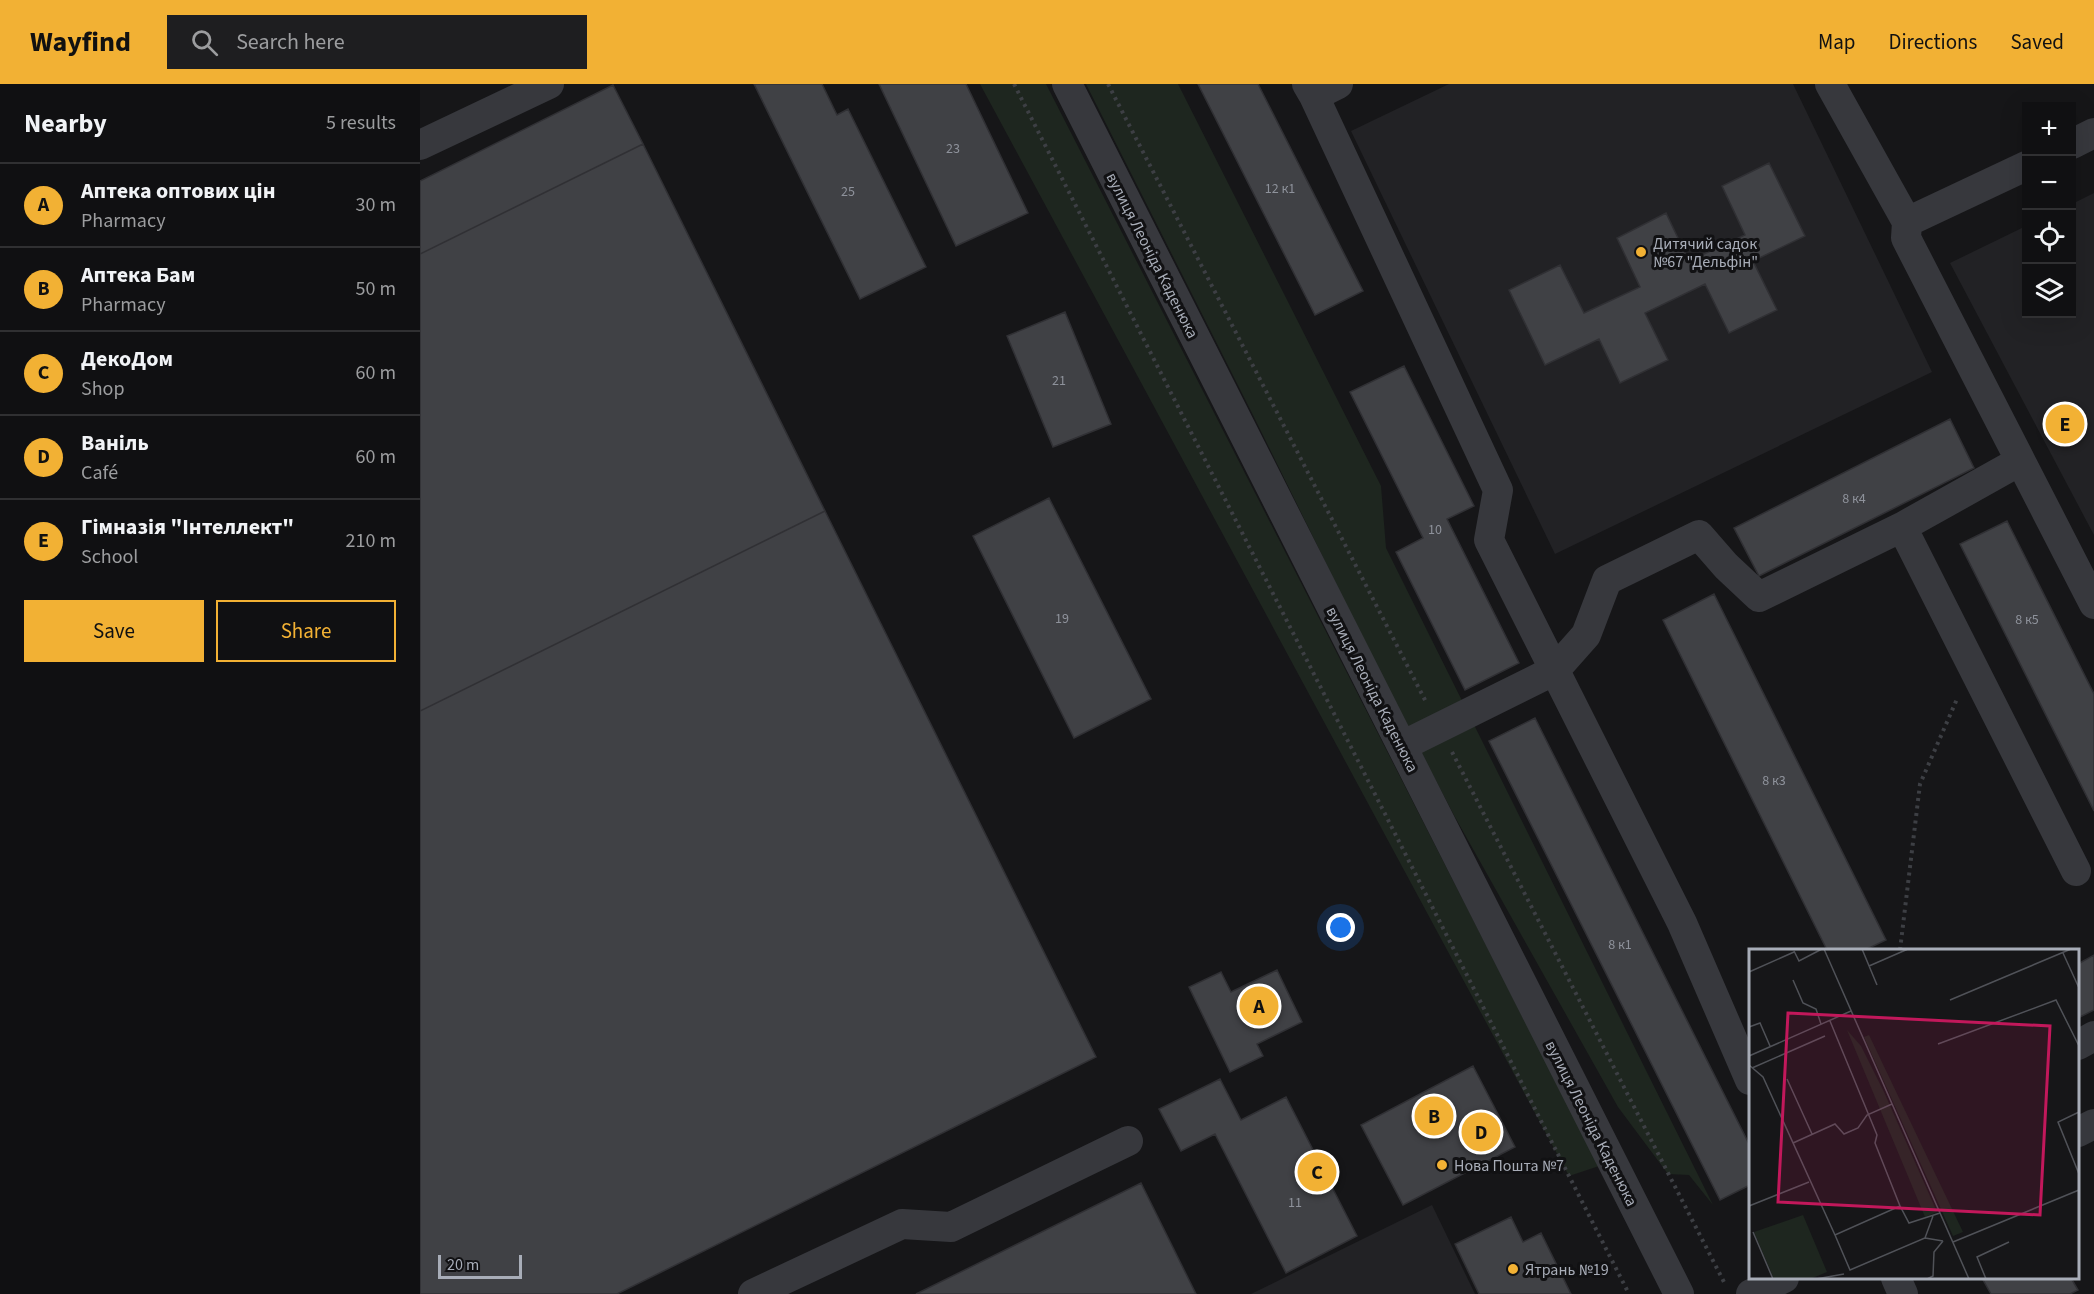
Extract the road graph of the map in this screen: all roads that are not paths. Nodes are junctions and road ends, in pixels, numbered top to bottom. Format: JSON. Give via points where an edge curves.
{"nodes":[{"id":1,"x":549,"y":84,"type":"edge"},
{"id":2,"x":1067,"y":84,"type":"edge"},
{"id":3,"x":1830,"y":84,"type":"edge"},
{"id":4,"x":1320,"y":88,"type":"edge"},
{"id":5,"x":2094,"y":134,"type":"edge"},
{"id":6,"x":2076,"y":142,"type":"edge"},
{"id":7,"x":420,"y":146,"type":"edge"},
{"id":8,"x":2022,"y":168,"type":"edge"},
{"id":9,"x":1907,"y":222,"type":"junction"},
{"id":10,"x":2020,"y":461,"type":"junction"},
{"id":11,"x":1902,"y":527,"type":"junction"},
{"id":12,"x":2094,"y":604,"type":"edge"},
{"id":13,"x":1555,"y":670,"type":"junction"},
{"id":14,"x":1402,"y":746,"type":"junction"},
{"id":15,"x":2076,"y":871,"type":"dead end"},
{"id":16,"x":2094,"y":1036,"type":"edge"},
{"id":17,"x":2079,"y":1044,"type":"edge"},
{"id":18,"x":1749,"y":1078,"type":"edge"},
{"id":19,"x":2094,"y":1124,"type":"edge"},
{"id":20,"x":2079,"y":1132,"type":"edge"},
{"id":21,"x":1128,"y":1141,"type":"dead end"},
{"id":22,"x":1782,"y":1279,"type":"edge"},
{"id":23,"x":1896,"y":1279,"type":"edge"},
{"id":24,"x":753,"y":1294,"type":"edge"},
{"id":25,"x":1679,"y":1294,"type":"edge"},
{"id":26,"x":1750,"y":1294,"type":"edge"},
{"id":27,"x":1903,"y":1294,"type":"edge"}],
"edges":[{"from":1,"to":7,"type":"street"},
{"from":2,"to":14,"type":"street","name":"вулиця Леоніда Каденюка"},
{"from":3,"to":9,"type":"street"},
{"from":4,"to":13,"type":"street","via":[[1498,490],[1489,540]]},
{"from":5,"to":6,"type":"street"},
{"from":8,"to":9,"type":"street"},
{"from":9,"to":10,"type":"street","via":[[1905,238]]},
{"from":10,"to":11,"type":"street"},
{"from":10,"to":12,"type":"street"},
{"from":11,"to":13,"type":"street","via":[[1759,597],[1699,535],[1607,580],[1586,635]]},
{"from":11,"to":15,"type":"street"},
{"from":13,"to":14,"type":"street"},
{"from":13,"to":18,"type":"street","via":[[1682,923]]},
{"from":14,"to":25,"type":"street","name":"вулиця Леоніда Каденюка"},
{"from":16,"to":17,"type":"street"},
{"from":19,"to":20,"type":"street"},
{"from":21,"to":24,"type":"street","via":[[951,1227],[902,1224]]},
{"from":22,"to":26,"type":"street"},
{"from":23,"to":27,"type":"street"}]}
